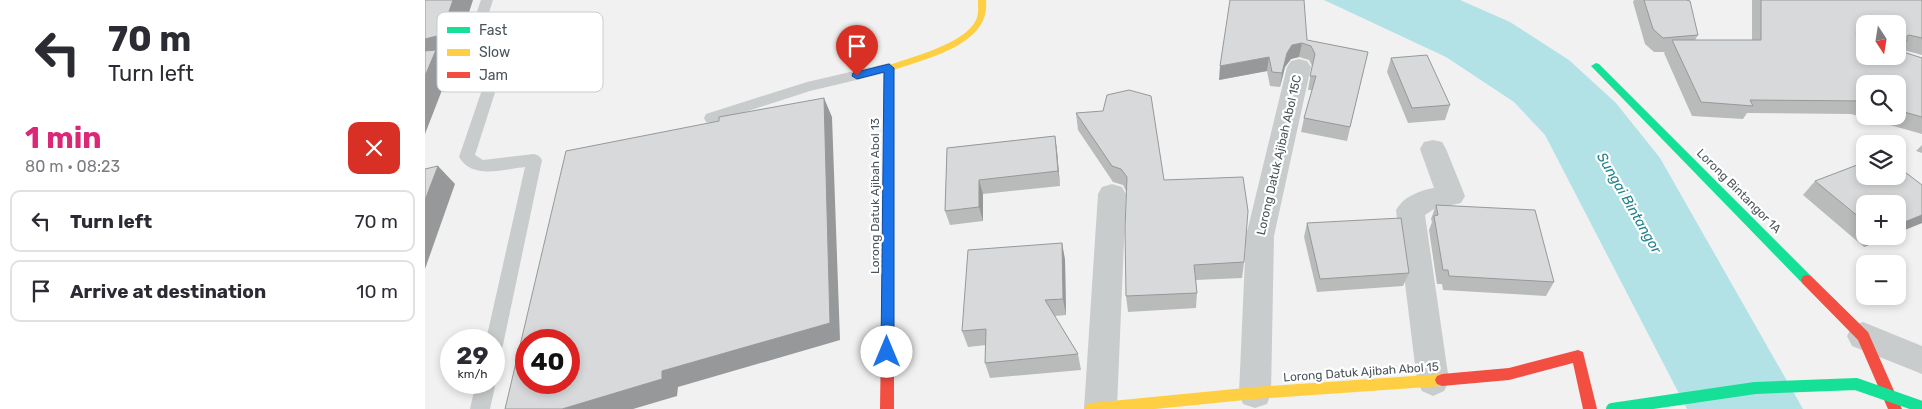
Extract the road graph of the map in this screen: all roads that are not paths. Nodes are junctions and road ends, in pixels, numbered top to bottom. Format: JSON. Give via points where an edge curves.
{"nodes":[{"id":1,"x":487,"y":0,"type":"edge"},
{"id":2,"x":982,"y":0,"type":"edge"},
{"id":3,"x":483,"y":12,"type":"edge"},
{"id":4,"x":1299,"y":66,"type":"dead end"},
{"id":5,"x":1596,"y":66,"type":"dead end"},
{"id":6,"x":889,"y":68,"type":"junction"},
{"id":7,"x":488,"y":92,"type":"edge"},
{"id":8,"x":711,"y":118,"type":"dead end"},
{"id":9,"x":1433,"y":149,"type":"dead end"},
{"id":10,"x":1112,"y":194,"type":"dead end"},
{"id":11,"x":497,"y":329,"type":"edge"},
{"id":12,"x":1863,"y":336,"type":"junction"},
{"id":13,"x":1922,"y":360,"type":"edge"},
{"id":14,"x":1433,"y":381,"type":"junction"},
{"id":15,"x":1255,"y":393,"type":"junction"},
{"id":16,"x":483,"y":394,"type":"edge"},
{"id":17,"x":1922,"y":407,"type":"edge"},
{"id":18,"x":1095,"y":408,"type":"edge"},
{"id":19,"x":480,"y":409,"type":"edge"},
{"id":20,"x":887,"y":409,"type":"edge"},
{"id":21,"x":1590,"y":409,"type":"edge"},
{"id":22,"x":1612,"y":409,"type":"edge"},
{"id":23,"x":1895,"y":409,"type":"edge"}],
"edges":[{"from":1,"to":3,"type":"lane"},
{"from":2,"to":6,"type":"street","via":[[979,24],[959,41]]},
{"from":4,"to":15,"type":"street","name":"Lorong Datuk Ajibah Abol 15C","via":[[1260,236]]},
{"from":5,"to":12,"type":"street","name":"Lorong Bintangor 1A"},
{"from":6,"to":8,"type":"lane","via":[[807,87]]},
{"from":6,"to":20,"type":"street","name":"Lorong Datuk Ajibah Abol 13"},
{"from":7,"to":11,"type":"lane","via":[[467,157],[480,166],[534,160]]},
{"from":9,"to":14,"type":"street","via":[[1451,196],[1427,199],[1411,210]]},
{"from":10,"to":18,"type":"street"},
{"from":12,"to":13,"type":"street"},
{"from":12,"to":23,"type":"street"},
{"from":14,"to":15,"type":"street","name":"Lorong Datuk Ajibah Abol 15"},
{"from":14,"to":21,"type":"street","name":"Lorong Datuk Ajibah Abol 15","via":[[1509,374],[1578,356]]},
{"from":15,"to":18,"type":"street","name":"Lorong Datuk Ajibah Abol 15"},
{"from":16,"to":19,"type":"lane"},
{"from":17,"to":22,"type":"street","bridge":true,"via":[[1856,384],[1755,388]]}]}
